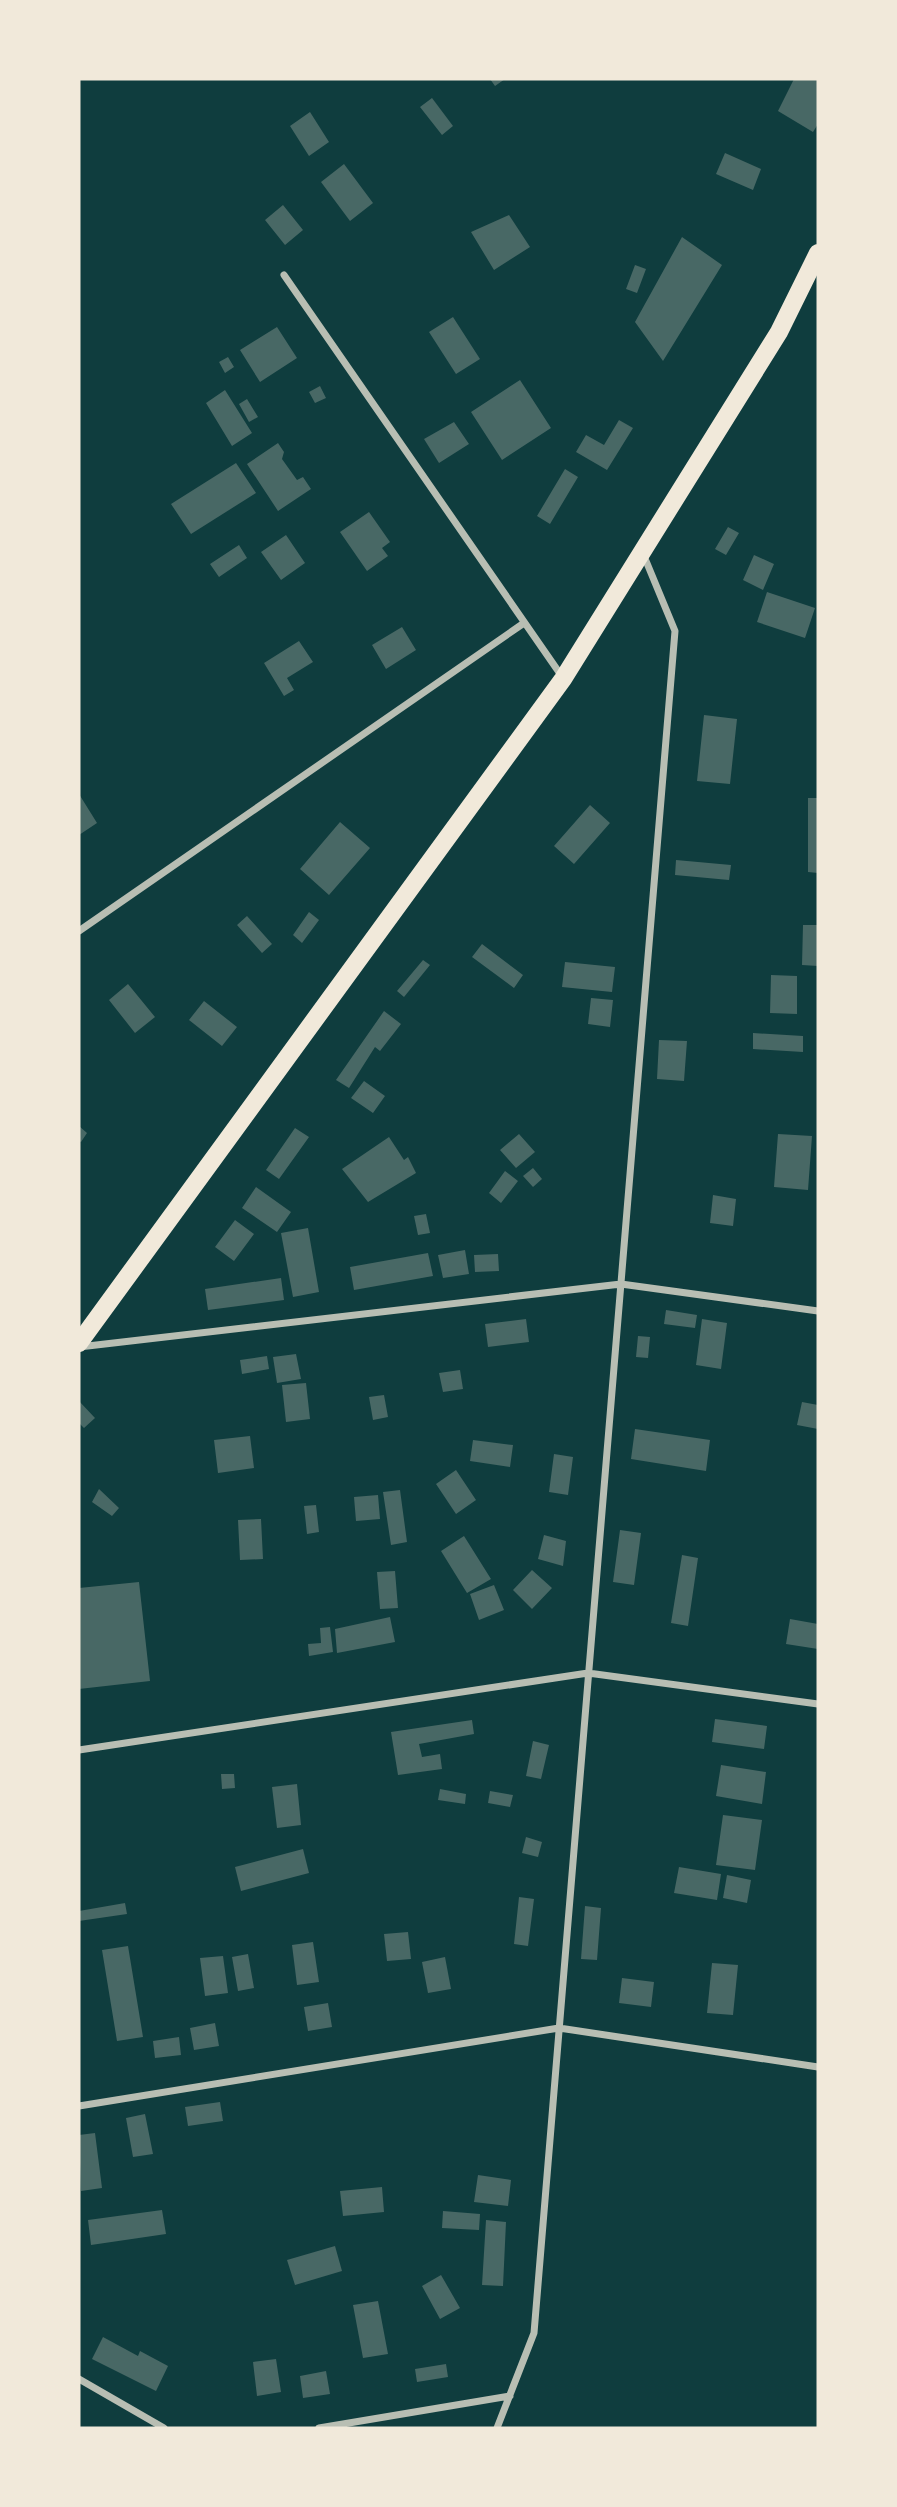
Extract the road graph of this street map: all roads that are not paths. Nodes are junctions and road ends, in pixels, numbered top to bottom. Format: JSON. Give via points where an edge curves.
{"nodes":[{"id":1,"x":818,"y":253,"type":"edge"},
{"id":2,"x":284,"y":275,"type":"dead end"},
{"id":3,"x":642,"y":552,"type":"junction"},
{"id":4,"x":524,"y":623,"type":"junction"},
{"id":5,"x":563,"y":679,"type":"junction"},
{"id":6,"x":79,"y":919,"type":"edge"},
{"id":7,"x":81,"y":929,"type":"edge"},
{"id":8,"x":621,"y":1284,"type":"junction"},
{"id":9,"x":818,"y":1311,"type":"edge"},
{"id":10,"x":79,"y":1345,"type":"edge"},
{"id":11,"x":588,"y":1673,"type":"junction"},
{"id":12,"x":818,"y":1704,"type":"edge"},
{"id":13,"x":79,"y":1750,"type":"edge"},
{"id":14,"x":559,"y":2028,"type":"junction"},
{"id":15,"x":818,"y":2067,"type":"edge"},
{"id":16,"x":79,"y":2106,"type":"edge"},
{"id":17,"x":79,"y":2379,"type":"edge"},
{"id":18,"x":510,"y":2396,"type":"junction"},
{"id":19,"x":164,"y":2428,"type":"edge"},
{"id":20,"x":319,"y":2428,"type":"edge"},
{"id":21,"x":497,"y":2428,"type":"edge"}],
"edges":[{"from":1,"to":3,"type":"main road","via":[[779,332]]},
{"from":2,"to":4,"type":"street"},
{"from":3,"to":5,"type":"main road"},
{"from":3,"to":8,"type":"street","via":[[675,631]]},
{"from":4,"to":5,"type":"street"},
{"from":4,"to":7,"type":"street"},
{"from":5,"to":10,"type":"main road"},
{"from":6,"to":7,"type":"street"},
{"from":8,"to":9,"type":"street"},
{"from":8,"to":10,"type":"street"},
{"from":8,"to":11,"type":"street"},
{"from":11,"to":12,"type":"street"},
{"from":11,"to":13,"type":"street"},
{"from":11,"to":14,"type":"street"},
{"from":14,"to":15,"type":"street"},
{"from":14,"to":16,"type":"street"},
{"from":14,"to":18,"type":"street","via":[[534,2333]]},
{"from":17,"to":19,"type":"street"},
{"from":18,"to":20,"type":"street"},
{"from":18,"to":21,"type":"street"}]}
